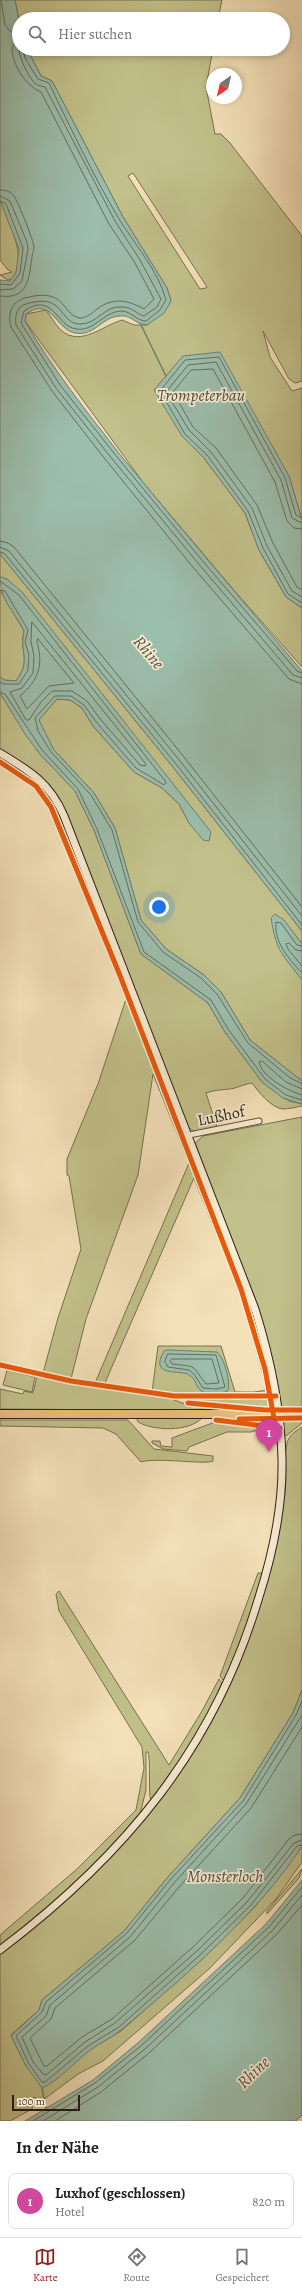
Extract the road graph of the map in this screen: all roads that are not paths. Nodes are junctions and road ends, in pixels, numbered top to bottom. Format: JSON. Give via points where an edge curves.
{"nodes":[{"id":1,"x":0,"y":753,"type":"edge"},
{"id":2,"x":259,"y":1121,"type":"dead end"},
{"id":3,"x":189,"y":1136,"type":"junction"},
{"id":4,"x":0,"y":1414,"type":"edge"},
{"id":5,"x":302,"y":1414,"type":"edge"},
{"id":6,"x":0,"y":1950,"type":"edge"}],
"edges":[{"from":1,"to":3,"type":"street","via":[[40,779],[50,789],[60,806]]},
{"from":2,"to":3,"type":"street","name":"Lußhof"},
{"from":3,"to":6,"type":"street","via":[[249,1292],[271,1370],[279,1415],[282,1458],[279,1510],[272,1551],[242,1650],[219,1702],[187,1759],[144,1815],[117,1844],[69,1893]]},
{"from":4,"to":5,"type":"main road","bridge":true}]}
